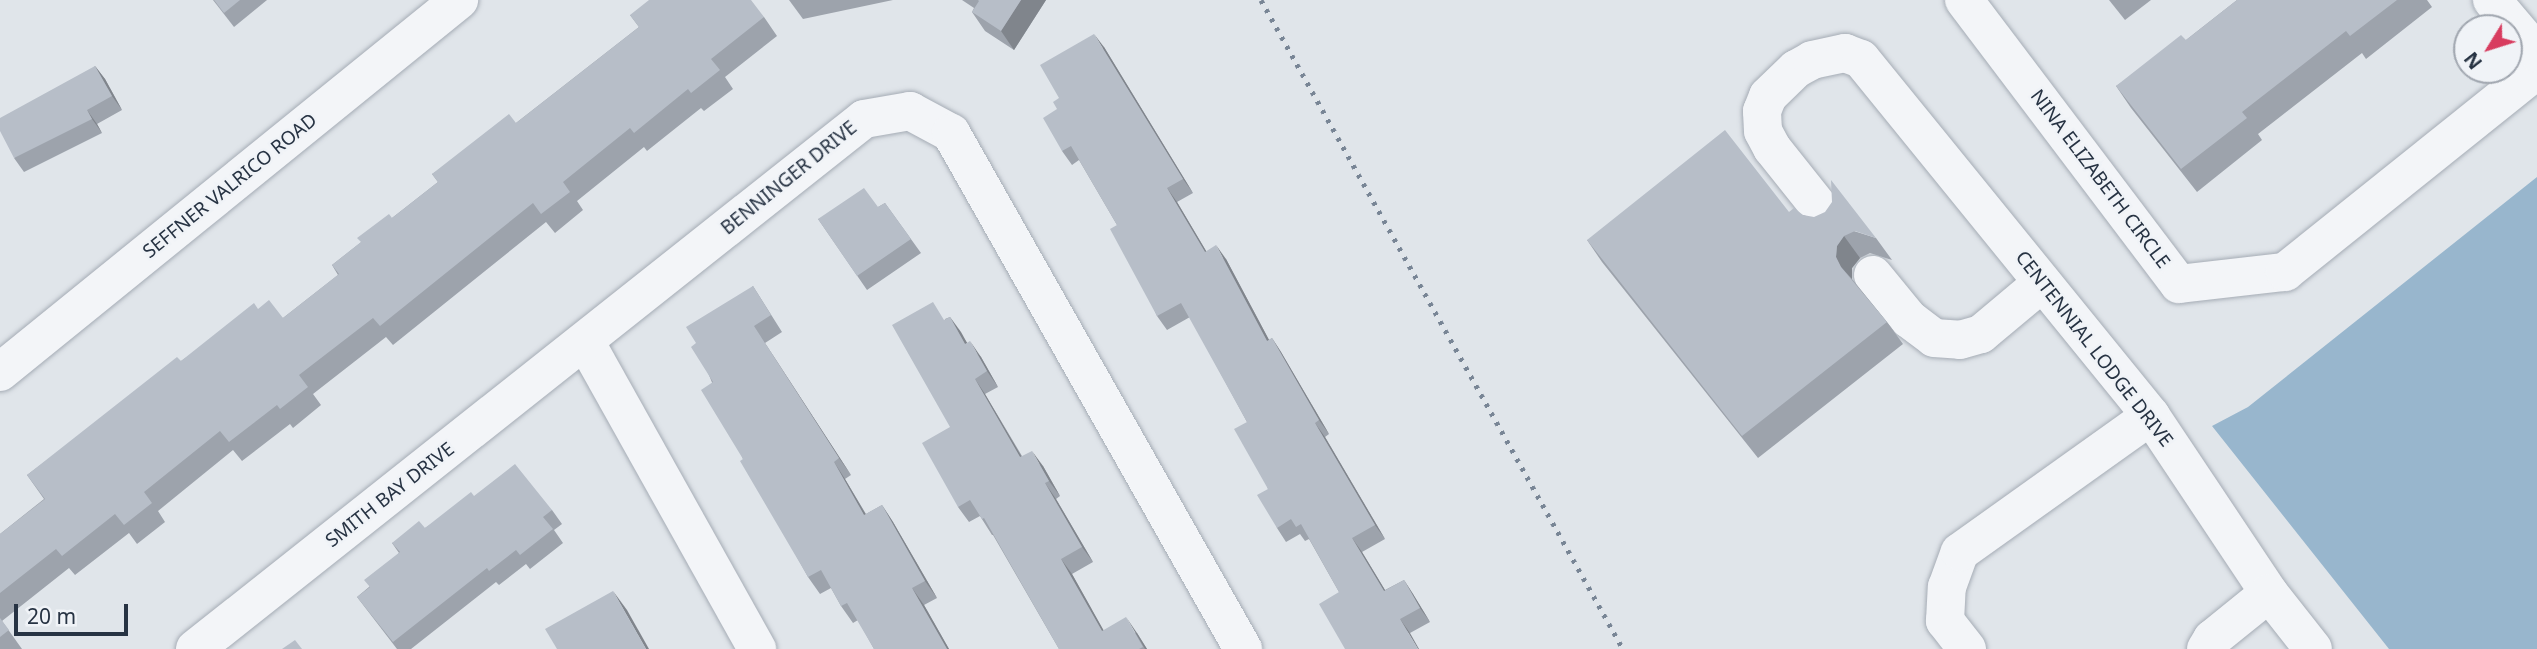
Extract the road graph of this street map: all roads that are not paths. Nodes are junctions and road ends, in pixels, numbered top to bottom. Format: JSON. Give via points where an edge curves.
{"nodes":[{"id":1,"x":459,"y":0,"type":"edge"},
{"id":2,"x":1964,"y":0,"type":"edge"},
{"id":3,"x":2492,"y":0,"type":"edge"},
{"id":4,"x":2537,"y":53,"type":"edge"},
{"id":5,"x":2537,"y":70,"type":"edge"},
{"id":6,"x":1827,"y":217,"type":"edge"},
{"id":7,"x":1873,"y":275,"type":"dead end"},
{"id":8,"x":2042,"y":283,"type":"junction"},
{"id":9,"x":585,"y":341,"type":"junction"},
{"id":10,"x":0,"y":372,"type":"edge"},
{"id":11,"x":2151,"y":416,"type":"junction"},
{"id":12,"x":2269,"y":593,"type":"junction"},
{"id":13,"x":195,"y":649,"type":"edge"},
{"id":14,"x":757,"y":649,"type":"edge"},
{"id":15,"x":1243,"y":649,"type":"edge"},
{"id":16,"x":1967,"y":649,"type":"edge"},
{"id":17,"x":2206,"y":649,"type":"edge"},
{"id":18,"x":2313,"y":649,"type":"edge"}],
"edges":[{"from":1,"to":10,"type":"street","name":"SEFFNER VALRICO ROAD"},
{"from":2,"to":5,"type":"street","name":"NINA ELIZABETH CIRCLE","via":[[2179,284],[2285,272]]},
{"from":3,"to":4,"type":"street"},
{"from":6,"to":8,"type":"street","name":"CENTENNIAL LODGE DRIVE","via":[[1772,148],[1763,131],[1762,111],[1780,82],[1812,60],[1845,53],[1861,59]]},
{"from":7,"to":8,"type":"street","via":[[1909,319],[1934,338],[1960,340],[1981,334]]},
{"from":8,"to":11,"type":"street","name":"CENTENNIAL LODGE DRIVE"},
{"from":9,"to":13,"type":"street","name":"SMITH BAY DRIVE"},
{"from":9,"to":14,"type":"street"},
{"from":9,"to":15,"type":"street","name":"BENNINGER DRIVE","via":[[864,119],[910,111],[951,133]]},
{"from":11,"to":12,"type":"street","name":"CENTENNIAL LODGE DRIVE"},
{"from":11,"to":16,"type":"street","via":[[1960,552],[1947,587],[1945,621]]},
{"from":12,"to":17,"type":"street"},
{"from":12,"to":18,"type":"street","name":"CENTENNIAL LODGE DRIVE"}]}
